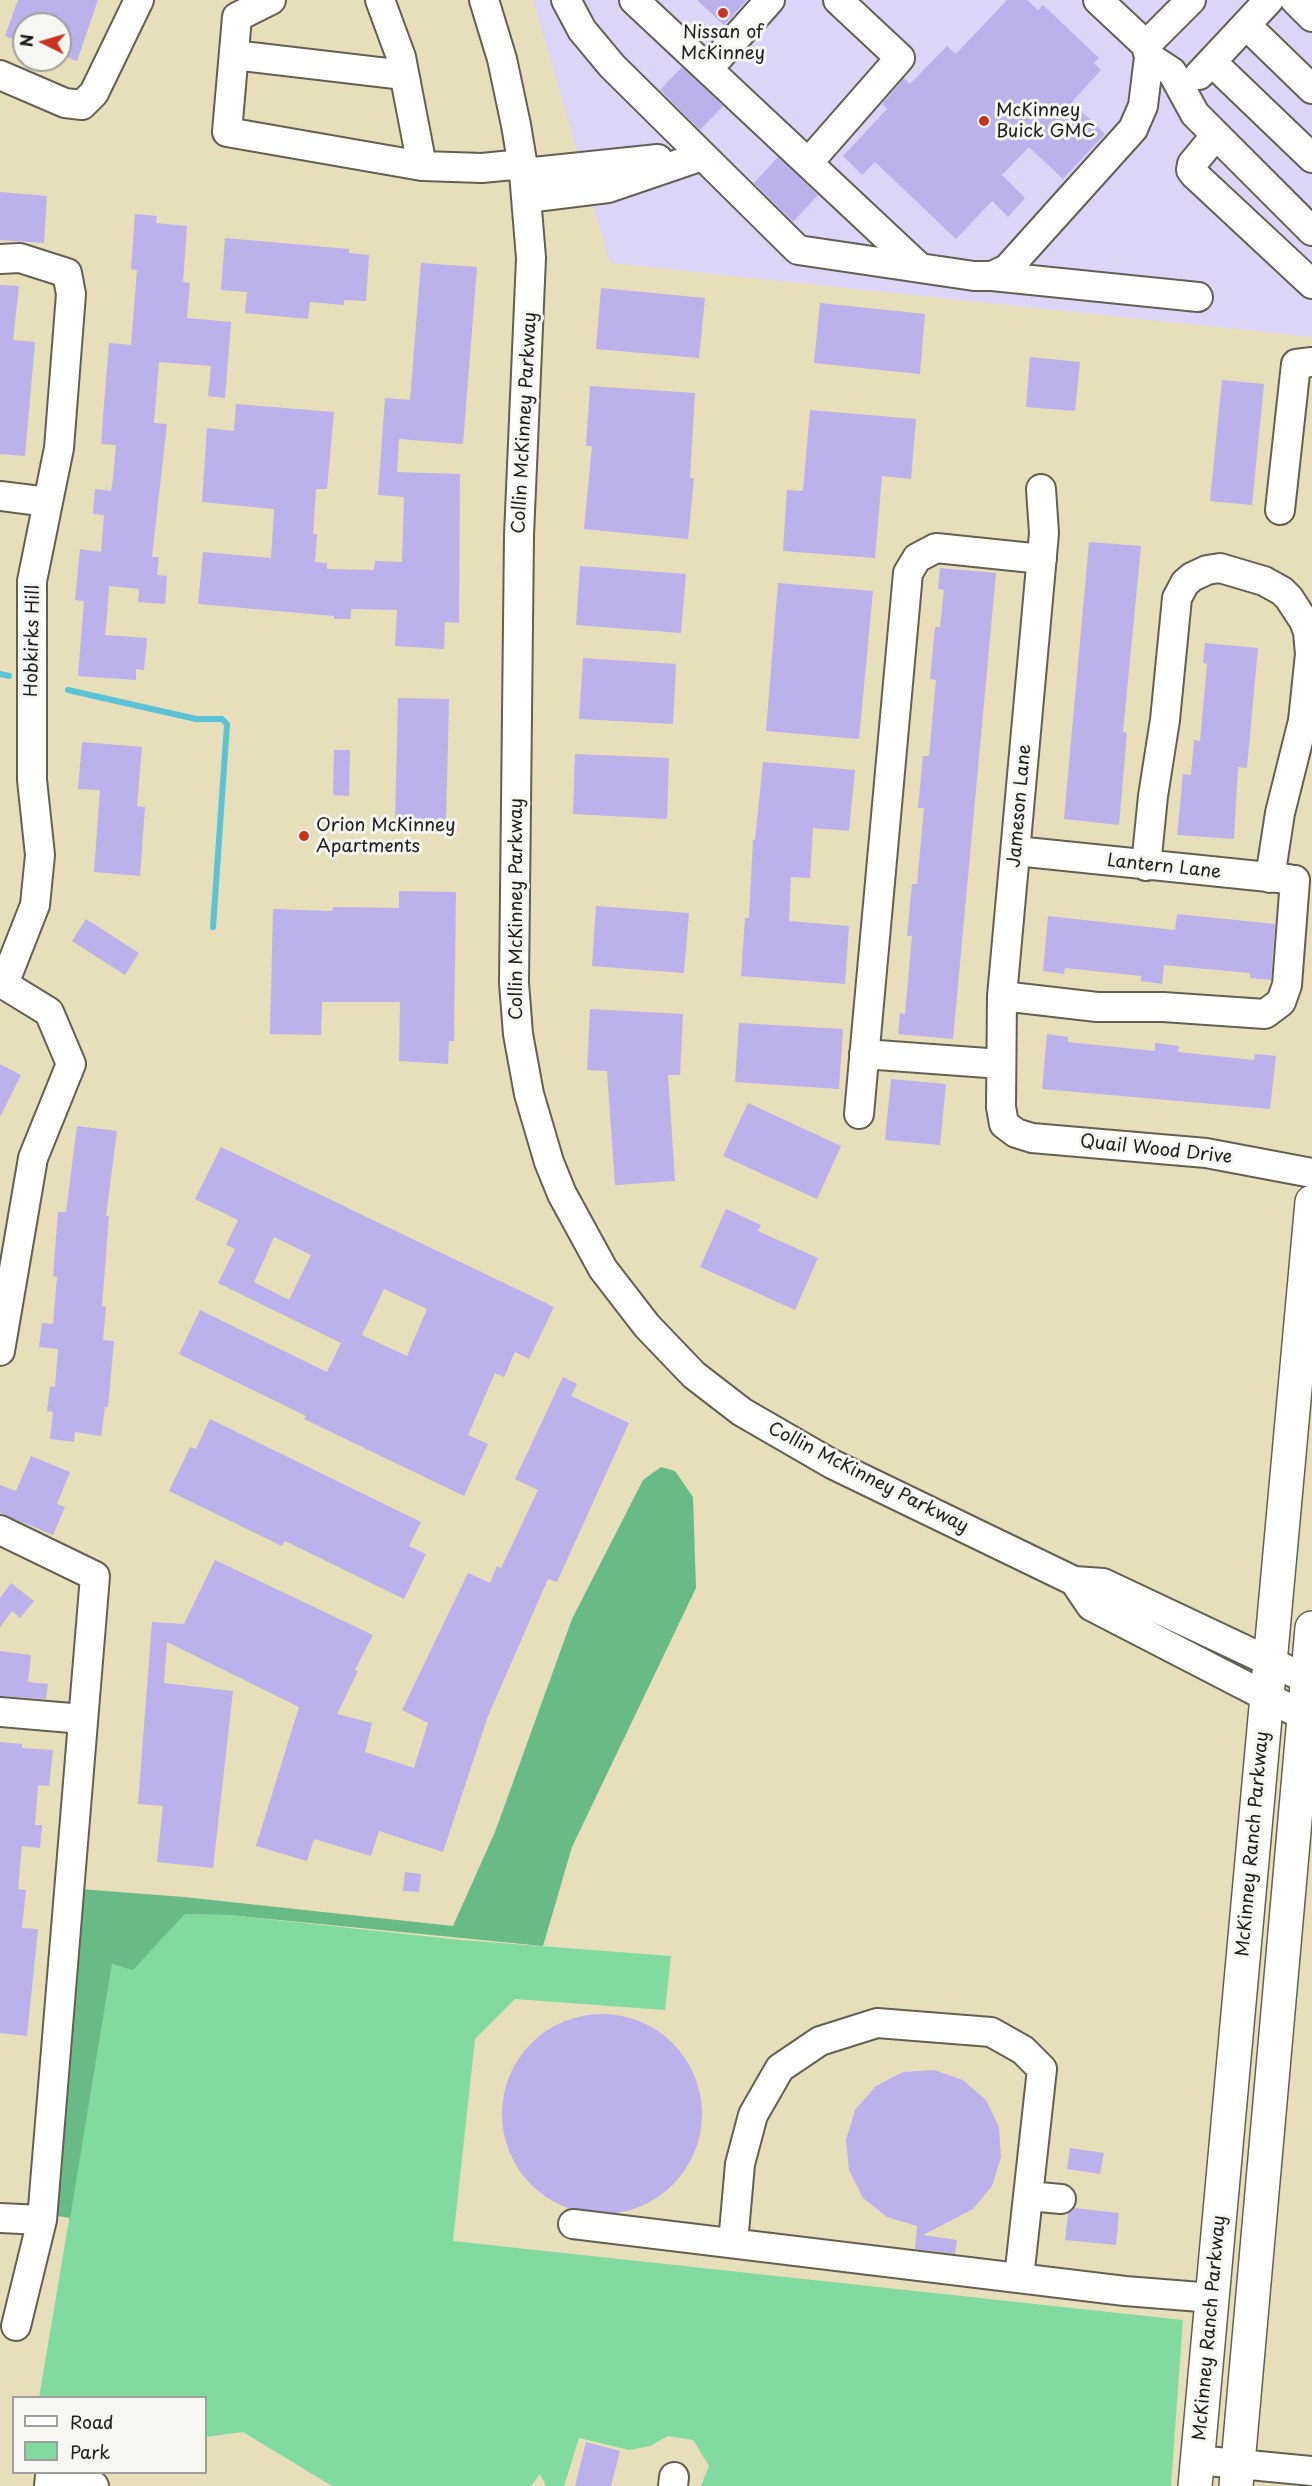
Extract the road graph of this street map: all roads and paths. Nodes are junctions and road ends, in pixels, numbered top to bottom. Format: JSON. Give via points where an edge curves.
{"nodes":[{"id":1,"x":139,"y":0,"type":"edge"},
{"id":2,"x":271,"y":0,"type":"edge"},
{"id":3,"x":380,"y":0,"type":"edge"},
{"id":4,"x":484,"y":0,"type":"edge"},
{"id":5,"x":566,"y":0,"type":"edge"},
{"id":6,"x":634,"y":0,"type":"edge"},
{"id":7,"x":770,"y":0,"type":"edge"},
{"id":8,"x":838,"y":0,"type":"edge"},
{"id":9,"x":1098,"y":0,"type":"edge"},
{"id":10,"x":1191,"y":0,"type":"edge"},
{"id":11,"x":1269,"y":0,"type":"edge"},
{"id":12,"x":1295,"y":0,"type":"edge"},
{"id":13,"x":1312,"y":17,"type":"edge"},
{"id":14,"x":1246,"y":25,"type":"junction"},
{"id":15,"x":1148,"y":51,"type":"junction"},
{"id":16,"x":234,"y":55,"type":"junction"},
{"id":17,"x":1212,"y":62,"type":"junction"},
{"id":18,"x":708,"y":69,"type":"junction"},
{"id":19,"x":0,"y":75,"type":"edge"},
{"id":20,"x":404,"y":75,"type":"junction"},
{"id":21,"x":1312,"y":89,"type":"edge"},
{"id":22,"x":1184,"y":91,"type":"junction"},
{"id":23,"x":1216,"y":135,"type":"junction"},
{"id":24,"x":702,"y":156,"type":"junction"},
{"id":25,"x":1312,"y":158,"type":"edge"},
{"id":26,"x":808,"y":163,"type":"junction"},
{"id":27,"x":422,"y":166,"type":"junction"},
{"id":28,"x":525,"y":178,"type":"junction"},
{"id":29,"x":1312,"y":231,"type":"edge"},
{"id":30,"x":0,"y":259,"type":"edge"},
{"id":31,"x":920,"y":268,"type":"junction"},
{"id":32,"x":992,"y":276,"type":"junction"},
{"id":33,"x":1312,"y":284,"type":"edge"},
{"id":34,"x":1198,"y":297,"type":"dead end"},
{"id":35,"x":1312,"y":362,"type":"edge"},
{"id":36,"x":1041,"y":489,"type":"dead end"},
{"id":37,"x":0,"y":496,"type":"edge"},
{"id":38,"x":48,"y":502,"type":"junction"},
{"id":39,"x":1280,"y":510,"type":"dead end"},
{"id":40,"x":1042,"y":559,"type":"junction"},
{"id":41,"x":1016,"y":851,"type":"junction"},
{"id":42,"x":1146,"y":866,"type":"junction"},
{"id":43,"x":1292,"y":880,"type":"edge"},
{"id":44,"x":2,"y":983,"type":"edge"},
{"id":45,"x":1002,"y":996,"type":"junction"},
{"id":46,"x":864,"y":1054,"type":"junction"},
{"id":47,"x":1001,"y":1064,"type":"junction"},
{"id":48,"x":859,"y":1114,"type":"dead end"},
{"id":49,"x":1004,"y":1124,"type":"joint"},
{"id":50,"x":1312,"y":1173,"type":"edge"},
{"id":51,"x":1312,"y":1202,"type":"edge"},
{"id":52,"x":0,"y":1351,"type":"edge"},
{"id":53,"x":0,"y":1530,"type":"edge"},
{"id":54,"x":1074,"y":1581,"type":"junction"},
{"id":55,"x":1312,"y":1628,"type":"edge"},
{"id":56,"x":1270,"y":1661,"type":"junction"},
{"id":57,"x":1307,"y":1679,"type":"junction"},
{"id":58,"x":1267,"y":1696,"type":"junction"},
{"id":59,"x":0,"y":1712,"type":"edge"},
{"id":60,"x":1304,"y":1716,"type":"junction"},
{"id":61,"x":83,"y":1719,"type":"junction"},
{"id":62,"x":1028,"y":2196,"type":"junction"},
{"id":63,"x":1061,"y":2199,"type":"dead end"},
{"id":64,"x":0,"y":2218,"type":"edge"},
{"id":65,"x":42,"y":2220,"type":"junction"},
{"id":66,"x":573,"y":2224,"type":"dead end"},
{"id":67,"x":733,"y":2243,"type":"junction"},
{"id":68,"x":1019,"y":2278,"type":"junction"},
{"id":69,"x":1213,"y":2298,"type":"junction"},
{"id":70,"x":16,"y":2326,"type":"dead end"},
{"id":71,"x":1312,"y":2471,"type":"edge"},
{"id":72,"x":1196,"y":2473,"type":"edge"},
{"id":73,"x":1238,"y":2475,"type":"edge"},
{"id":74,"x":49,"y":2486,"type":"edge"},
{"id":75,"x":94,"y":2486,"type":"edge"}],
"edges":[{"from":1,"to":19,"type":"street","via":[[94,93],[82,105],[65,103]]},
{"from":2,"to":16,"type":"street","via":[[237,17]]},
{"from":3,"to":20,"type":"street"},
{"from":4,"to":28,"type":"street","name":"Collin McKinney Parkway","via":[[502,59]]},
{"from":5,"to":24,"type":"street","via":[[597,48]]},
{"from":6,"to":18,"type":"street"},
{"from":7,"to":18,"type":"street"},
{"from":8,"to":26,"type":"street","via":[[900,58]]},
{"from":9,"to":15,"type":"street"},
{"from":10,"to":15,"type":"street"},
{"from":11,"to":14,"type":"street"},
{"from":12,"to":13,"type":"street"},
{"from":14,"to":17,"type":"street"},
{"from":14,"to":21,"type":"street"},
{"from":15,"to":22,"type":"street","via":[[1172,72]]},
{"from":15,"to":32,"type":"street","via":[[1143,106],[1133,129],[1007,269]]},
{"from":16,"to":20,"type":"street"},
{"from":16,"to":27,"type":"street","via":[[227,132]]},
{"from":17,"to":22,"type":"street"},
{"from":17,"to":25,"type":"street"},
{"from":18,"to":26,"type":"street"},
{"from":20,"to":27,"type":"street"},
{"from":22,"to":23,"type":"street","via":[[1195,114]]},
{"from":23,"to":29,"type":"street"},
{"from":23,"to":33,"type":"street","via":[[1191,170]]},
{"from":24,"to":28,"type":"street","via":[[608,188]]},
{"from":24,"to":31,"type":"street","via":[[798,250]]},
{"from":26,"to":31,"type":"street"},
{"from":27,"to":28,"type":"street","via":[[482,168]]},
{"from":28,"to":54,"type":"street","name":"Collin McKinney Parkway","via":[[531,258],[519,512],[514,983],[522,1059],[549,1162],[589,1246],[615,1285],[694,1375],[742,1412],[798,1446]]},
{"from":30,"to":38,"type":"street","name":"Hobkirks Hill","via":[[20,258],[67,273],[71,294],[58,448]]},
{"from":31,"to":32,"type":"street"},
{"from":32,"to":34,"type":"street"},
{"from":35,"to":39,"type":"street","via":[[1296,364]]},
{"from":36,"to":40,"type":"street","name":"Jameson Lane"},
{"from":37,"to":38,"type":"street"},
{"from":38,"to":44,"type":"street","name":"Hobkirks Hill","via":[[32,581],[32,780],[40,855],[35,905]]},
{"from":40,"to":41,"type":"street","name":"Jameson Lane"},
{"from":40,"to":46,"type":"street","via":[[936,548],[917,558],[908,573]]},
{"from":41,"to":42,"type":"street","name":"Lantern Lane"},
{"from":41,"to":45,"type":"street","name":"Jameson Lane"},
{"from":42,"to":43,"type":"street","name":"Lantern Lane"},
{"from":42,"to":43,"type":"street","via":[[1175,607],[1185,583],[1200,573],[1220,568],[1275,586],[1289,598],[1308,632],[1310,654],[1303,721],[1280,813]]},
{"from":43,"to":45,"type":"street","via":[[1287,986],[1281,1002],[1265,1014],[1096,1007]]},
{"from":44,"to":52,"type":"street","via":[[49,1012],[71,1064],[33,1158]]},
{"from":45,"to":47,"type":"street","name":"Jameson Lane"},
{"from":46,"to":47,"type":"street"},
{"from":46,"to":48,"type":"street"},
{"from":47,"to":49,"type":"street","name":"Jameson Lane"},
{"from":49,"to":50,"type":"street","name":"Quail Wood Drive","via":[[1032,1138],[1223,1155]]},
{"from":51,"to":56,"type":"main road","name":"McKinney Ranch Parkway"},
{"from":53,"to":61,"type":"street","via":[[95,1576]]},
{"from":54,"to":56,"type":"street","name":"Collin McKinney Parkway","via":[[1103,1583]]},
{"from":54,"to":58,"type":"street","name":"Collin McKinney Parkway","via":[[1091,1606]]},
{"from":55,"to":57,"type":"main road"},
{"from":56,"to":57,"type":"street","name":"Collin McKinney Parkway"},
{"from":56,"to":58,"type":"main road","name":"McKinney Ranch Parkway"},
{"from":57,"to":60,"type":"main road"},
{"from":58,"to":60,"type":"street","name":"Collin McKinney Parkway"},
{"from":58,"to":69,"type":"main road","name":"McKinney Ranch Parkway"},
{"from":59,"to":61,"type":"street"},
{"from":60,"to":73,"type":"main road"},
{"from":61,"to":65,"type":"street"},
{"from":62,"to":63,"type":"street"},
{"from":62,"to":67,"type":"street","via":[[1042,2068],[1023,2050],[991,2032],[877,2023],[820,2041],[780,2068],[753,2115],[740,2164]]},
{"from":62,"to":68,"type":"street"},
{"from":64,"to":65,"type":"street"},
{"from":65,"to":70,"type":"street"},
{"from":66,"to":67,"type":"street"},
{"from":67,"to":68,"type":"street"},
{"from":68,"to":69,"type":"street"},
{"from":69,"to":72,"type":"main road","name":"McKinney Ranch Parkway"},
{"from":71,"to":73,"type":"street"},
{"from":72,"to":73,"type":"street"},
{"from":74,"to":75,"type":"street","via":[[50,2476]]}]}
